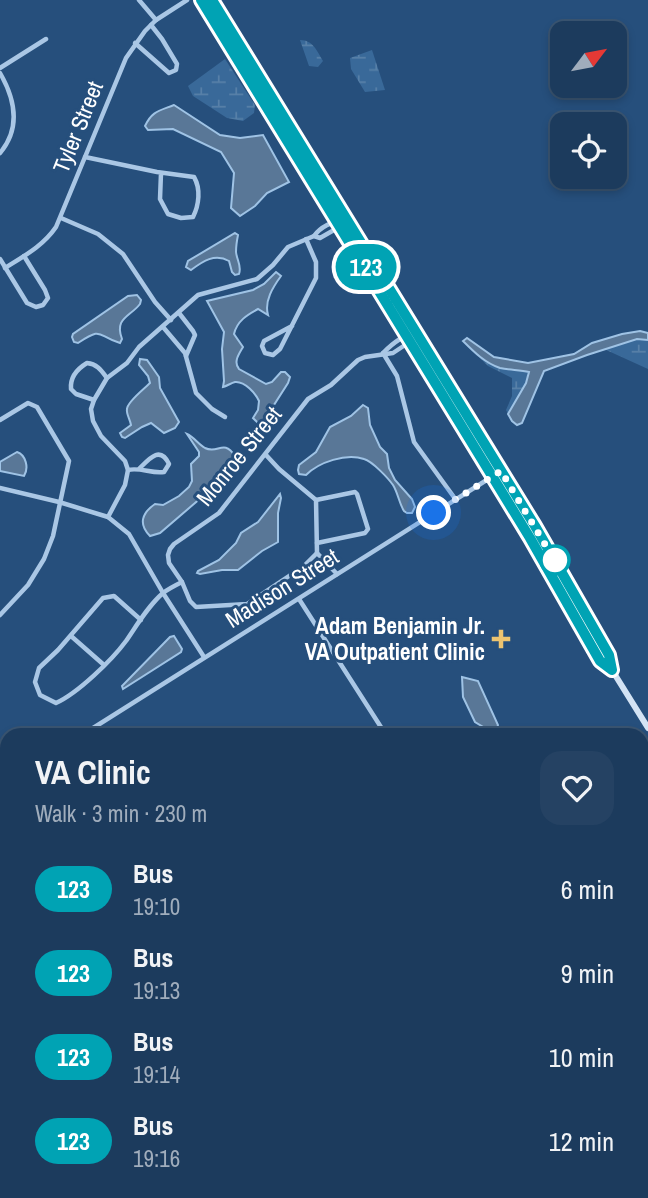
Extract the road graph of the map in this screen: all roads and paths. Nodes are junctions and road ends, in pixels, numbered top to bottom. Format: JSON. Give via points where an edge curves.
{"nodes":[{"id":1,"x":139,"y":0,"type":"edge"},
{"id":2,"x":187,"y":0,"type":"edge"},
{"id":3,"x":201,"y":0,"type":"edge"},
{"id":4,"x":212,"y":0,"type":"edge"},
{"id":5,"x":156,"y":20,"type":"junction"},
{"id":6,"x":151,"y":25,"type":"junction"},
{"id":7,"x":46,"y":39,"type":"dead end"},
{"id":8,"x":135,"y":43,"type":"junction"},
{"id":9,"x":0,"y":71,"type":"edge"},
{"id":10,"x":0,"y":153,"type":"edge"},
{"id":11,"x":85,"y":157,"type":"junction"},
{"id":12,"x":161,"y":173,"type":"junction"},
{"id":13,"x":61,"y":218,"type":"junction"},
{"id":14,"x":346,"y":219,"type":"junction"},
{"id":15,"x":339,"y":224,"type":"junction"},
{"id":16,"x":306,"y":239,"type":"junction"},
{"id":17,"x":24,"y":256,"type":"junction"},
{"id":18,"x":0,"y":259,"type":"edge"},
{"id":19,"x":5,"y":268,"type":"junction"},
{"id":20,"x":179,"y":313,"type":"junction"},
{"id":21,"x":171,"y":320,"type":"junction"},
{"id":22,"x":292,"y":326,"type":"junction"},
{"id":23,"x":163,"y":327,"type":"junction"},
{"id":24,"x":418,"y":333,"type":"junction"},
{"id":25,"x":409,"y":338,"type":"junction"},
{"id":26,"x":383,"y":353,"type":"junction"},
{"id":27,"x":186,"y":356,"type":"junction"},
{"id":28,"x":107,"y":378,"type":"junction"},
{"id":29,"x":94,"y":400,"type":"junction"},
{"id":30,"x":225,"y":417,"type":"dead end"},
{"id":31,"x":0,"y":420,"type":"edge"},
{"id":32,"x":266,"y":454,"type":"junction"},
{"id":33,"x":139,"y":469,"type":"junction"},
{"id":34,"x":128,"y":470,"type":"junction"},
{"id":35,"x":501,"y":471,"type":"junction"},
{"id":36,"x":493,"y":477,"type":"junction"},
{"id":37,"x":0,"y":488,"type":"edge"},
{"id":38,"x":316,"y":500,"type":"junction"},
{"id":39,"x":456,"y":500,"type":"junction"},
{"id":40,"x":59,"y":502,"type":"junction"},
{"id":41,"x":108,"y":517,"type":"junction"},
{"id":42,"x":317,"y":543,"type":"junction"},
{"id":43,"x":317,"y":553,"type":"junction"},
{"id":44,"x":337,"y":574,"type":"junction"},
{"id":45,"x":182,"y":582,"type":"junction"},
{"id":46,"x":163,"y":593,"type":"junction"},
{"id":47,"x":299,"y":598,"type":"junction"},
{"id":48,"x":0,"y":615,"type":"edge"},
{"id":49,"x":141,"y":620,"type":"junction"},
{"id":50,"x":71,"y":636,"type":"junction"},
{"id":51,"x":204,"y":657,"type":"junction"},
{"id":52,"x":104,"y":665,"type":"junction"},
{"id":53,"x":612,"y":670,"type":"junction"},
{"id":54,"x":93,"y":728,"type":"edge"},
{"id":55,"x":382,"y":728,"type":"edge"},
{"id":56,"x":648,"y":728,"type":"edge"}],
"edges":[{"from":1,"to":5,"type":"street"},
{"from":2,"to":5,"type":"street","name":"Tyler Street"},
{"from":3,"to":15,"type":"street"},
{"from":4,"to":14,"type":"street"},
{"from":5,"to":6,"type":"street","name":"Tyler Street"},
{"from":6,"to":8,"type":"street","name":"Tyler Street"},
{"from":6,"to":8,"type":"street","via":[[177,64],[176,70],[169,73]]},
{"from":7,"to":9,"type":"street"},
{"from":8,"to":11,"type":"street","name":"Tyler Street"},
{"from":9,"to":10,"type":"street","via":[[12,97],[14,119]]},
{"from":11,"to":12,"type":"street"},
{"from":11,"to":13,"type":"street","name":"Tyler Street"},
{"from":12,"to":12,"type":"street","via":[[194,177],[198,200],[192,216],[168,214],[160,199]]},
{"from":13,"to":17,"type":"street","name":"Tyler Street","via":[[50,237]]},
{"from":13,"to":21,"type":"street","via":[[98,234],[123,254]]},
{"from":14,"to":15,"type":"street"},
{"from":14,"to":24,"type":"street"},
{"from":15,"to":16,"type":"street"},
{"from":15,"to":25,"type":"street"},
{"from":16,"to":20,"type":"street","via":[[288,247],[257,279],[198,295]]},
{"from":16,"to":22,"type":"street","via":[[316,262],[316,278]]},
{"from":17,"to":19,"type":"street","name":"Tyler Street"},
{"from":17,"to":19,"type":"street","via":[[45,290],[48,298],[43,305],[27,303]]},
{"from":18,"to":19,"type":"street"},
{"from":20,"to":21,"type":"street"},
{"from":20,"to":27,"type":"street","via":[[195,335]]},
{"from":21,"to":23,"type":"street"},
{"from":22,"to":22,"type":"street","via":[[278,352],[272,356],[264,352],[264,341]]},
{"from":23,"to":27,"type":"street"},
{"from":23,"to":28,"type":"street"},
{"from":24,"to":25,"type":"street","name":"Monroe Street"},
{"from":24,"to":35,"type":"street"},
{"from":25,"to":26,"type":"street","name":"Monroe Street","via":[[396,340]]},
{"from":25,"to":26,"type":"street","name":"Monroe Street","via":[[393,353]]},
{"from":25,"to":36,"type":"street"},
{"from":26,"to":32,"type":"street","name":"Monroe Street","via":[[358,360],[308,399]]},
{"from":26,"to":39,"type":"street","via":[[397,376],[414,442]]},
{"from":27,"to":30,"type":"street","via":[[196,393]]},
{"from":28,"to":29,"type":"street"},
{"from":28,"to":29,"type":"street","via":[[93,364],[76,372],[71,389]]},
{"from":29,"to":34,"type":"street","via":[[93,421]]},
{"from":31,"to":40,"type":"street","via":[[28,403],[37,407],[69,461]]},
{"from":32,"to":38,"type":"street"},
{"from":32,"to":45,"type":"street","name":"Monroe Street","via":[[219,513],[170,549],[169,563]]},
{"from":33,"to":33,"type":"street","via":[[158,473],[169,464],[161,454]]},
{"from":33,"to":34,"type":"street"},
{"from":34,"to":41,"type":"street"},
{"from":35,"to":36,"type":"street","name":"Madison Street"},
{"from":35,"to":53,"type":"street","via":[[609,655]]},
{"from":36,"to":39,"type":"street","name":"Madison Street"},
{"from":36,"to":53,"type":"street","via":[[600,661]]},
{"from":37,"to":40,"type":"street"},
{"from":38,"to":42,"type":"street"},
{"from":38,"to":42,"type":"street","via":[[355,492],[368,529]]},
{"from":39,"to":44,"type":"street","name":"Madison Street"},
{"from":40,"to":41,"type":"street"},
{"from":40,"to":48,"type":"street","via":[[44,559]]},
{"from":41,"to":46,"type":"street","via":[[129,534]]},
{"from":42,"to":43,"type":"street"},
{"from":43,"to":44,"type":"street"},
{"from":43,"to":45,"type":"street","name":"Monroe Street","via":[[247,604],[196,607]]},
{"from":44,"to":47,"type":"street","name":"Madison Street"},
{"from":45,"to":46,"type":"street"},
{"from":46,"to":49,"type":"street"},
{"from":46,"to":51,"type":"street"},
{"from":47,"to":51,"type":"street","name":"Madison Street"},
{"from":47,"to":55,"type":"street"},
{"from":49,"to":50,"type":"street","via":[[114,596],[103,598]]},
{"from":49,"to":52,"type":"street"},
{"from":50,"to":52,"type":"street"},
{"from":50,"to":52,"type":"street","via":[[39,668],[35,682],[40,695],[56,703],[69,698]]},
{"from":51,"to":54,"type":"street","name":"Madison Street"},
{"from":53,"to":56,"type":"street"}]}
